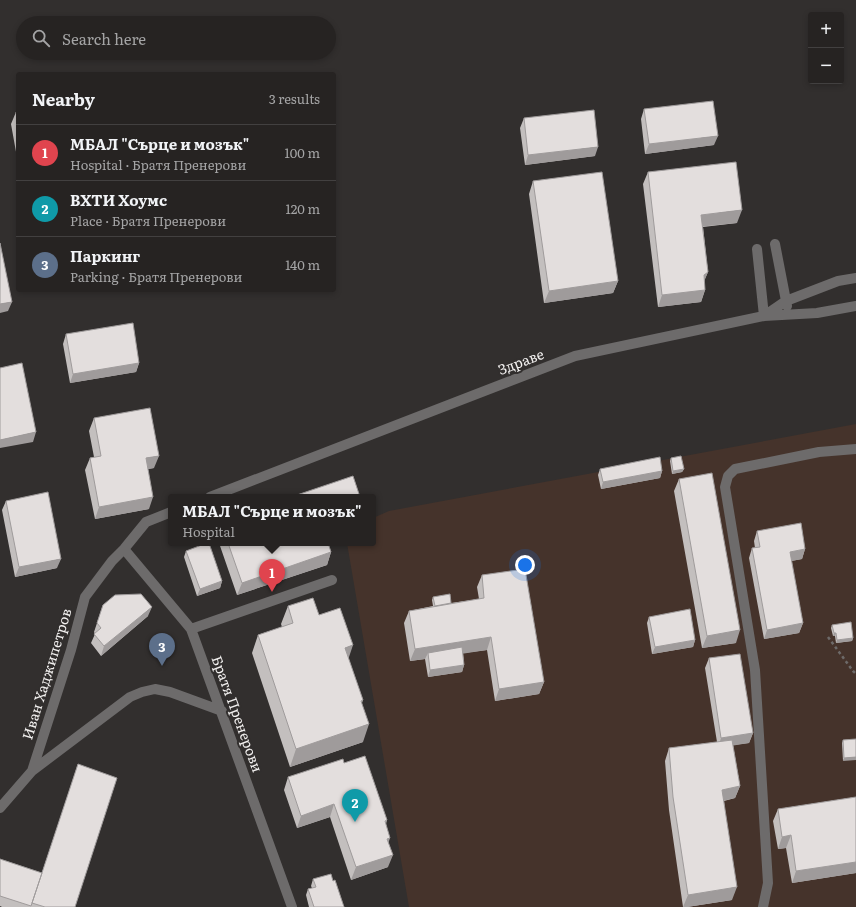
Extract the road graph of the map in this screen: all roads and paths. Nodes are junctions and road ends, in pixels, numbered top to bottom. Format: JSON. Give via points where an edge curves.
{"nodes":[{"id":1,"x":775,"y":244,"type":"dead end"},
{"id":2,"x":757,"y":249,"type":"dead end"},
{"id":3,"x":856,"y":278,"type":"edge"},
{"id":4,"x":786,"y":301,"type":"junction"},
{"id":5,"x":856,"y":306,"type":"edge"},
{"id":6,"x":789,"y":314,"type":"junction"},
{"id":7,"x":764,"y":316,"type":"junction"},
{"id":8,"x":855,"y":452,"type":"edge"},
{"id":9,"x":218,"y":494,"type":"edge"},
{"id":10,"x":168,"y":513,"type":"edge"},
{"id":11,"x":124,"y":549,"type":"junction"},
{"id":12,"x":332,"y":580,"type":"dead end"},
{"id":13,"x":192,"y":629,"type":"junction"},
{"id":14,"x":828,"y":637,"type":"dead end"},
{"id":15,"x":856,"y":674,"type":"edge"},
{"id":16,"x":222,"y":711,"type":"junction"},
{"id":17,"x":32,"y":771,"type":"junction"},
{"id":18,"x":0,"y":808,"type":"edge"},
{"id":19,"x":292,"y":907,"type":"edge"},
{"id":20,"x":764,"y":907,"type":"edge"}],
"edges":[{"from":1,"to":4,"type":"street"},
{"from":2,"to":7,"type":"street"},
{"from":3,"to":4,"type":"street","via":[[838,281]]},
{"from":4,"to":6,"type":"street"},
{"from":4,"to":7,"type":"street"},
{"from":5,"to":6,"type":"street","name":"Здраве","via":[[817,313]]},
{"from":6,"to":7,"type":"street","name":"Здраве"},
{"from":7,"to":9,"type":"street","name":"Здраве","via":[[575,356]]},
{"from":8,"to":20,"type":"street","via":[[819,452],[735,469],[728,476],[725,487],[755,670],[768,883]]},
{"from":10,"to":11,"type":"street","via":[[146,522]]},
{"from":11,"to":13,"type":"street","name":"Братя Пренерови"},
{"from":11,"to":17,"type":"street","name":"Иван Хаджипетров","via":[[85,597],[71,650]]},
{"from":12,"to":13,"type":"street"},
{"from":13,"to":16,"type":"street","name":"Братя Пренерови"},
{"from":14,"to":15,"type":"path"},
{"from":16,"to":17,"type":"street","via":[[170,692],[155,689],[142,692],[130,697]]},
{"from":16,"to":19,"type":"street","name":"Братя Пренерови"},
{"from":17,"to":18,"type":"street","name":"Иван Хаджипетров"}]}
